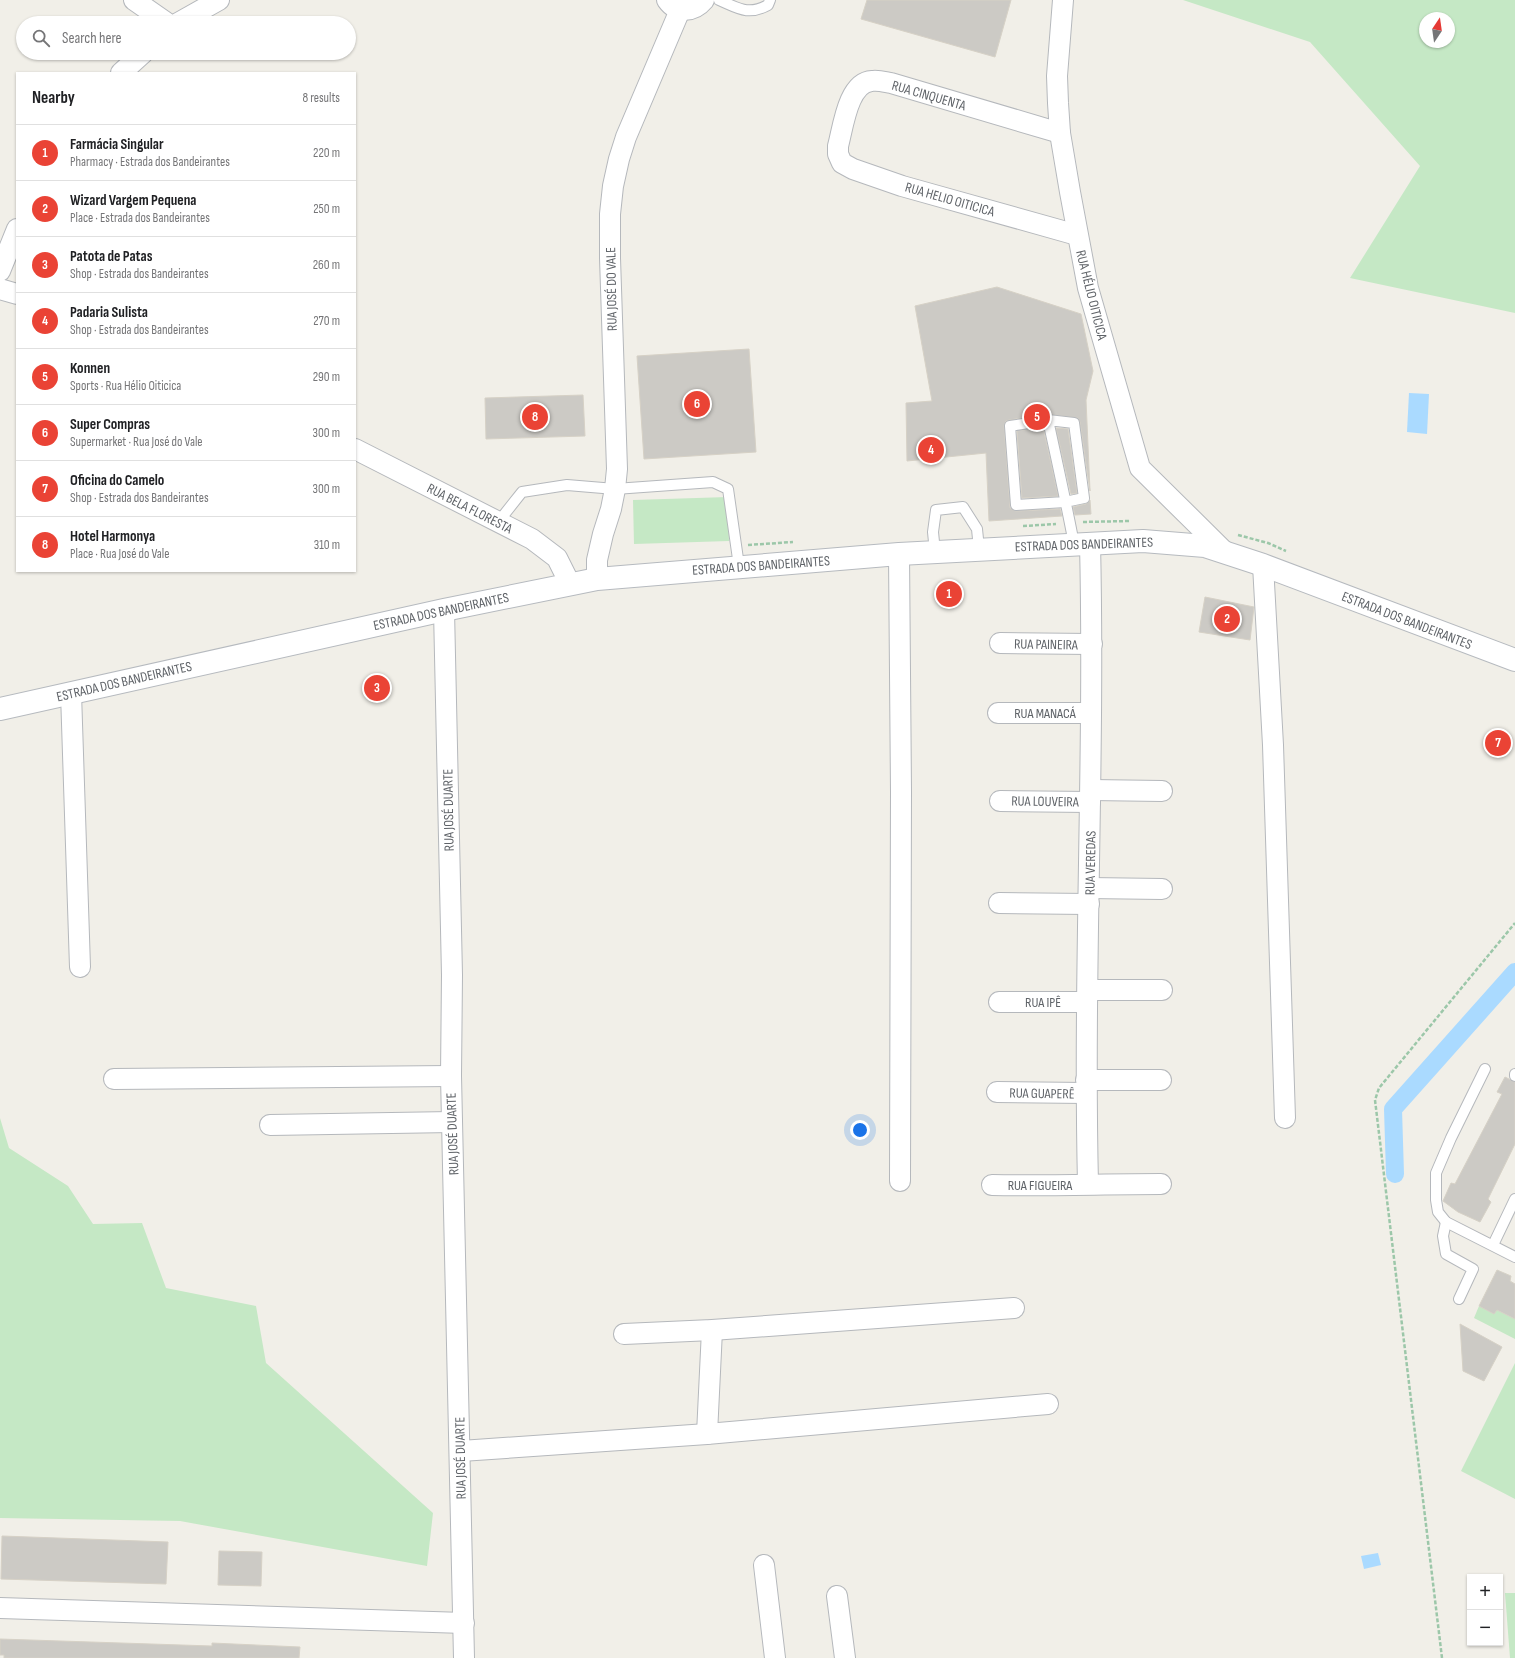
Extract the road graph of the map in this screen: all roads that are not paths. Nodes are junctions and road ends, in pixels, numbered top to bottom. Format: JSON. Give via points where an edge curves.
{"nodes":[{"id":1,"x":134,"y":0,"type":"edge"},
{"id":2,"x":220,"y":0,"type":"edge"},
{"id":3,"x":704,"y":0,"type":"edge"},
{"id":4,"x":719,"y":0,"type":"edge"},
{"id":5,"x":770,"y":0,"type":"edge"},
{"id":6,"x":1063,"y":0,"type":"edge"},
{"id":7,"x":674,"y":5,"type":"edge"},
{"id":8,"x":157,"y":16,"type":"edge"},
{"id":9,"x":191,"y":16,"type":"edge"},
{"id":10,"x":135,"y":60,"type":"edge"},
{"id":11,"x":122,"y":72,"type":"edge"},
{"id":12,"x":1060,"y":133,"type":"junction"},
{"id":13,"x":838,"y":146,"type":"joint"},
{"id":14,"x":16,"y":231,"type":"edge"},
{"id":15,"x":1077,"y":235,"type":"junction"},
{"id":16,"x":0,"y":271,"type":"edge"},
{"id":17,"x":0,"y":289,"type":"edge"},
{"id":18,"x":16,"y":294,"type":"edge"},
{"id":19,"x":1048,"y":420,"type":"junction"},
{"id":20,"x":356,"y":450,"type":"edge"},
{"id":21,"x":615,"y":489,"type":"junction"},
{"id":22,"x":1065,"y":502,"type":"junction"},
{"id":23,"x":499,"y":521,"type":"junction"},
{"id":24,"x":1082,"y":543,"type":"junction"},
{"id":25,"x":979,"y":549,"type":"junction"},
{"id":26,"x":935,"y":552,"type":"junction"},
{"id":27,"x":1225,"y":552,"type":"junction"},
{"id":28,"x":899,"y":554,"type":"junction"},
{"id":29,"x":1263,"y":565,"type":"junction"},
{"id":30,"x":739,"y":566,"type":"junction"},
{"id":31,"x":597,"y":579,"type":"junction"},
{"id":32,"x":570,"y":584,"type":"junction"},
{"id":33,"x":444,"y":610,"type":"junction"},
{"id":34,"x":1000,"y":643,"type":"dead end"},
{"id":35,"x":1092,"y":644,"type":"junction"},
{"id":36,"x":1515,"y":660,"type":"edge"},
{"id":37,"x":71,"y":693,"type":"junction"},
{"id":38,"x":0,"y":709,"type":"edge"},
{"id":39,"x":1091,"y":713,"type":"junction"},
{"id":40,"x":998,"y":714,"type":"dead end"},
{"id":41,"x":1162,"y":791,"type":"dead end"},
{"id":42,"x":1091,"y":796,"type":"junction"},
{"id":43,"x":1000,"y":800,"type":"dead end"},
{"id":44,"x":1162,"y":889,"type":"dead end"},
{"id":45,"x":1090,"y":896,"type":"junction"},
{"id":46,"x":999,"y":904,"type":"dead end"},
{"id":47,"x":80,"y":968,"type":"dead end"},
{"id":48,"x":1162,"y":990,"type":"dead end"},
{"id":49,"x":1088,"y":996,"type":"junction"},
{"id":50,"x":999,"y":1002,"type":"dead end"},
{"id":51,"x":1485,"y":1069,"type":"dead end"},
{"id":52,"x":451,"y":1076,"type":"junction"},
{"id":53,"x":114,"y":1078,"type":"dead end"},
{"id":54,"x":1161,"y":1080,"type":"dead end"},
{"id":55,"x":1086,"y":1087,"type":"junction"},
{"id":56,"x":997,"y":1092,"type":"dead end"},
{"id":57,"x":1285,"y":1118,"type":"dead end"},
{"id":58,"x":452,"y":1122,"type":"junction"},
{"id":59,"x":270,"y":1124,"type":"dead end"},
{"id":60,"x":900,"y":1181,"type":"dead end"},
{"id":61,"x":1088,"y":1184,"type":"junction"},
{"id":62,"x":1161,"y":1184,"type":"dead end"},
{"id":63,"x":992,"y":1185,"type":"dead end"},
{"id":64,"x":1515,"y":1199,"type":"edge"},
{"id":65,"x":1446,"y":1222,"type":"junction"},
{"id":66,"x":1493,"y":1245,"type":"junction"},
{"id":67,"x":1515,"y":1257,"type":"edge"},
{"id":68,"x":1459,"y":1299,"type":"dead end"},
{"id":69,"x":1014,"y":1308,"type":"dead end"},
{"id":70,"x":712,"y":1330,"type":"junction"},
{"id":71,"x":624,"y":1334,"type":"dead end"},
{"id":72,"x":1048,"y":1404,"type":"dead end"},
{"id":73,"x":707,"y":1434,"type":"junction"},
{"id":74,"x":460,"y":1451,"type":"junction"},
{"id":75,"x":764,"y":1565,"type":"dead end"},
{"id":76,"x":837,"y":1596,"type":"dead end"},
{"id":77,"x":0,"y":1608,"type":"edge"},
{"id":78,"x":464,"y":1623,"type":"junction"},
{"id":79,"x":464,"y":1658,"type":"edge"},
{"id":80,"x":774,"y":1658,"type":"edge"},
{"id":81,"x":845,"y":1658,"type":"edge"}],
"edges":[{"from":1,"to":8,"type":"street"},
{"from":2,"to":9,"type":"street"},
{"from":3,"to":7,"type":"street","name":"RUA JOSÉ DO VALE","via":[[695,8],[688,10]]},
{"from":4,"to":5,"type":"lane","via":[[748,11],[758,10],[768,5]]},
{"from":6,"to":12,"type":"street","name":"RUA HÉLIO OITICICA","via":[[1057,76]]},
{"from":7,"to":21,"type":"street","name":"RUA JOSÉ DO VALE","via":[[626,137],[613,186],[610,258]]},
{"from":10,"to":11,"type":"street"},
{"from":12,"to":13,"type":"street","name":"RUA CINQUENTA","via":[[891,83],[872,81],[858,87],[852,97]]},
{"from":12,"to":15,"type":"street","name":"RUA HÉLIO OITICICA"},
{"from":13,"to":15,"type":"street","name":"RUA HELIO OITICICA","via":[[842,162],[854,170]]},
{"from":14,"to":16,"type":"street"},
{"from":15,"to":27,"type":"street","name":"RUA HÉLIO OITICICA","via":[[1088,288],[1140,468]]},
{"from":17,"to":18,"type":"street"},
{"from":19,"to":22,"type":"lane"},
{"from":19,"to":22,"type":"lane","via":[[1074,423],[1084,498]]},
{"from":19,"to":22,"type":"lane","via":[[1010,426],[1016,505]]},
{"from":20,"to":23,"type":"street","name":"RUA BELA FLORESTA"},
{"from":21,"to":23,"type":"lane","via":[[567,486],[522,492]]},
{"from":21,"to":30,"type":"lane","via":[[713,482],[728,489]]},
{"from":21,"to":31,"type":"street","name":"RUA JOSÉ DO VALE","via":[[603,534]]},
{"from":22,"to":24,"type":"lane"},
{"from":23,"to":32,"type":"street","name":"RUA BELA FLORESTA","via":[[552,553]]},
{"from":24,"to":25,"type":"main road","name":"ESTRADA DOS BANDEIRANTES"},
{"from":24,"to":27,"type":"main road","name":"ESTRADA DOS BANDEIRANTES","via":[[1160,541],[1205,546]]},
{"from":24,"to":35,"type":"street","name":"RUA VEREDAS"},
{"from":25,"to":26,"type":"main road","name":"ESTRADA DOS BANDEIRANTES"},
{"from":25,"to":26,"type":"lane","via":[[977,530],[963,507],[936,510],[933,532]]},
{"from":26,"to":28,"type":"main road","name":"ESTRADA DOS BANDEIRANTES"},
{"from":27,"to":29,"type":"main road","name":"ESTRADA DOS BANDEIRANTES"},
{"from":28,"to":30,"type":"main road","name":"ESTRADA DOS BANDEIRANTES"},
{"from":28,"to":60,"type":"street"},
{"from":29,"to":36,"type":"main road","name":"ESTRADA DOS BANDEIRANTES"},
{"from":29,"to":57,"type":"street","via":[[1273,745]]},
{"from":30,"to":31,"type":"main road","name":"ESTRADA DOS BANDEIRANTES"},
{"from":31,"to":32,"type":"main road","name":"ESTRADA DOS BANDEIRANTES"},
{"from":32,"to":33,"type":"main road","name":"ESTRADA DOS BANDEIRANTES"},
{"from":33,"to":37,"type":"main road","name":"ESTRADA DOS BANDEIRANTES"},
{"from":33,"to":52,"type":"street","name":"RUA JOSÉ DUARTE","via":[[452,975]]},
{"from":34,"to":35,"type":"street","name":"RUA PAINEIRA"},
{"from":35,"to":39,"type":"street","name":"RUA VEREDAS"},
{"from":37,"to":38,"type":"main road","name":"ESTRADA DOS BANDEIRANTES"},
{"from":37,"to":47,"type":"street"},
{"from":39,"to":40,"type":"street","name":"RUA MANACÁ"},
{"from":39,"to":42,"type":"street","name":"RUA VEREDAS"},
{"from":41,"to":42,"type":"street","name":"RUA LOUVEIRA"},
{"from":42,"to":43,"type":"street","name":"RUA LOUVEIRA"},
{"from":42,"to":45,"type":"street","name":"RUA VEREDAS"},
{"from":44,"to":45,"type":"street"},
{"from":45,"to":46,"type":"street"},
{"from":45,"to":49,"type":"street","name":"RUA VEREDAS"},
{"from":48,"to":49,"type":"street","name":"RUA IPÊ"},
{"from":49,"to":50,"type":"street","name":"RUA IPÊ"},
{"from":49,"to":55,"type":"street","name":"RUA VEREDAS"},
{"from":51,"to":65,"type":"lane","via":[[1436,1173],[1438,1212]]},
{"from":52,"to":53,"type":"street"},
{"from":52,"to":58,"type":"street","name":"RUA JOSÉ DUARTE"},
{"from":54,"to":55,"type":"street","name":"RUA GUAPERÊ"},
{"from":55,"to":56,"type":"street","name":"RUA GUAPERÊ"},
{"from":55,"to":61,"type":"street","name":"RUA VEREDAS"},
{"from":58,"to":59,"type":"street"},
{"from":58,"to":74,"type":"street","name":"RUA JOSÉ DUARTE"},
{"from":61,"to":62,"type":"street","name":"RUA FIGUEIRA"},
{"from":61,"to":63,"type":"street","name":"RUA FIGUEIRA"},
{"from":64,"to":66,"type":"lane"},
{"from":65,"to":66,"type":"lane"},
{"from":65,"to":68,"type":"lane","via":[[1443,1236],[1446,1254],[1474,1269]]},
{"from":66,"to":67,"type":"lane"},
{"from":69,"to":70,"type":"street"},
{"from":70,"to":71,"type":"street"},
{"from":70,"to":73,"type":"street"},
{"from":72,"to":73,"type":"street"},
{"from":73,"to":74,"type":"street"},
{"from":74,"to":78,"type":"street","name":"RUA JOSÉ DUARTE"},
{"from":75,"to":80,"type":"street"},
{"from":76,"to":81,"type":"street"},
{"from":77,"to":78,"type":"street"},
{"from":78,"to":79,"type":"street","name":"RUA JOSÉ DUARTE"}]}
